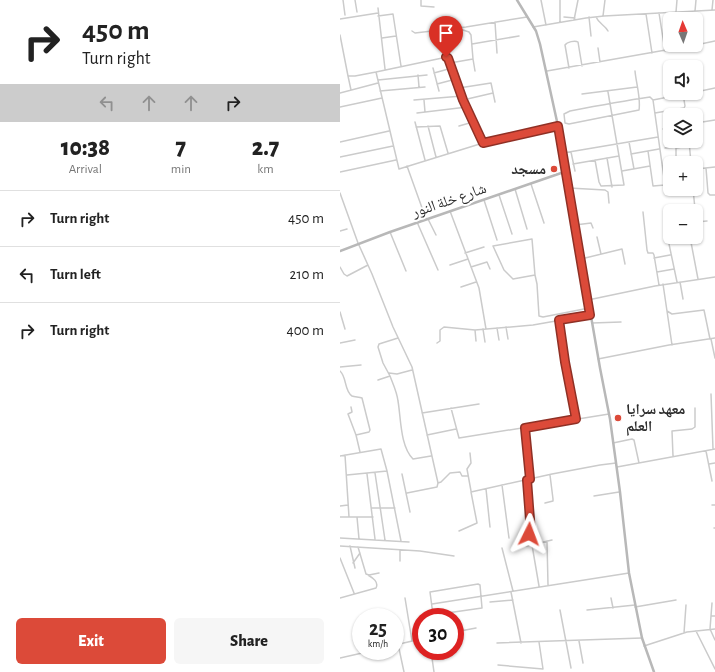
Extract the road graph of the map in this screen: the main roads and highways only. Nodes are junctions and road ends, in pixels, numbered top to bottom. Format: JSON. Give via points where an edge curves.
{"nodes":[{"id":1,"x":516,"y":0,"type":"edge"},
{"id":2,"x":567,"y":171,"type":"junction"},
{"id":3,"x":340,"y":251,"type":"edge"},
{"id":4,"x":654,"y":672,"type":"edge"}],
"edges":[{"from":1,"to":2,"type":"main road","via":[[534,27],[540,44]]},
{"from":2,"to":3,"type":"main road","name":"شارع خلة النور"},
{"from":2,"to":4,"type":"main road","via":[[609,414],[629,573],[644,646]]}]}
